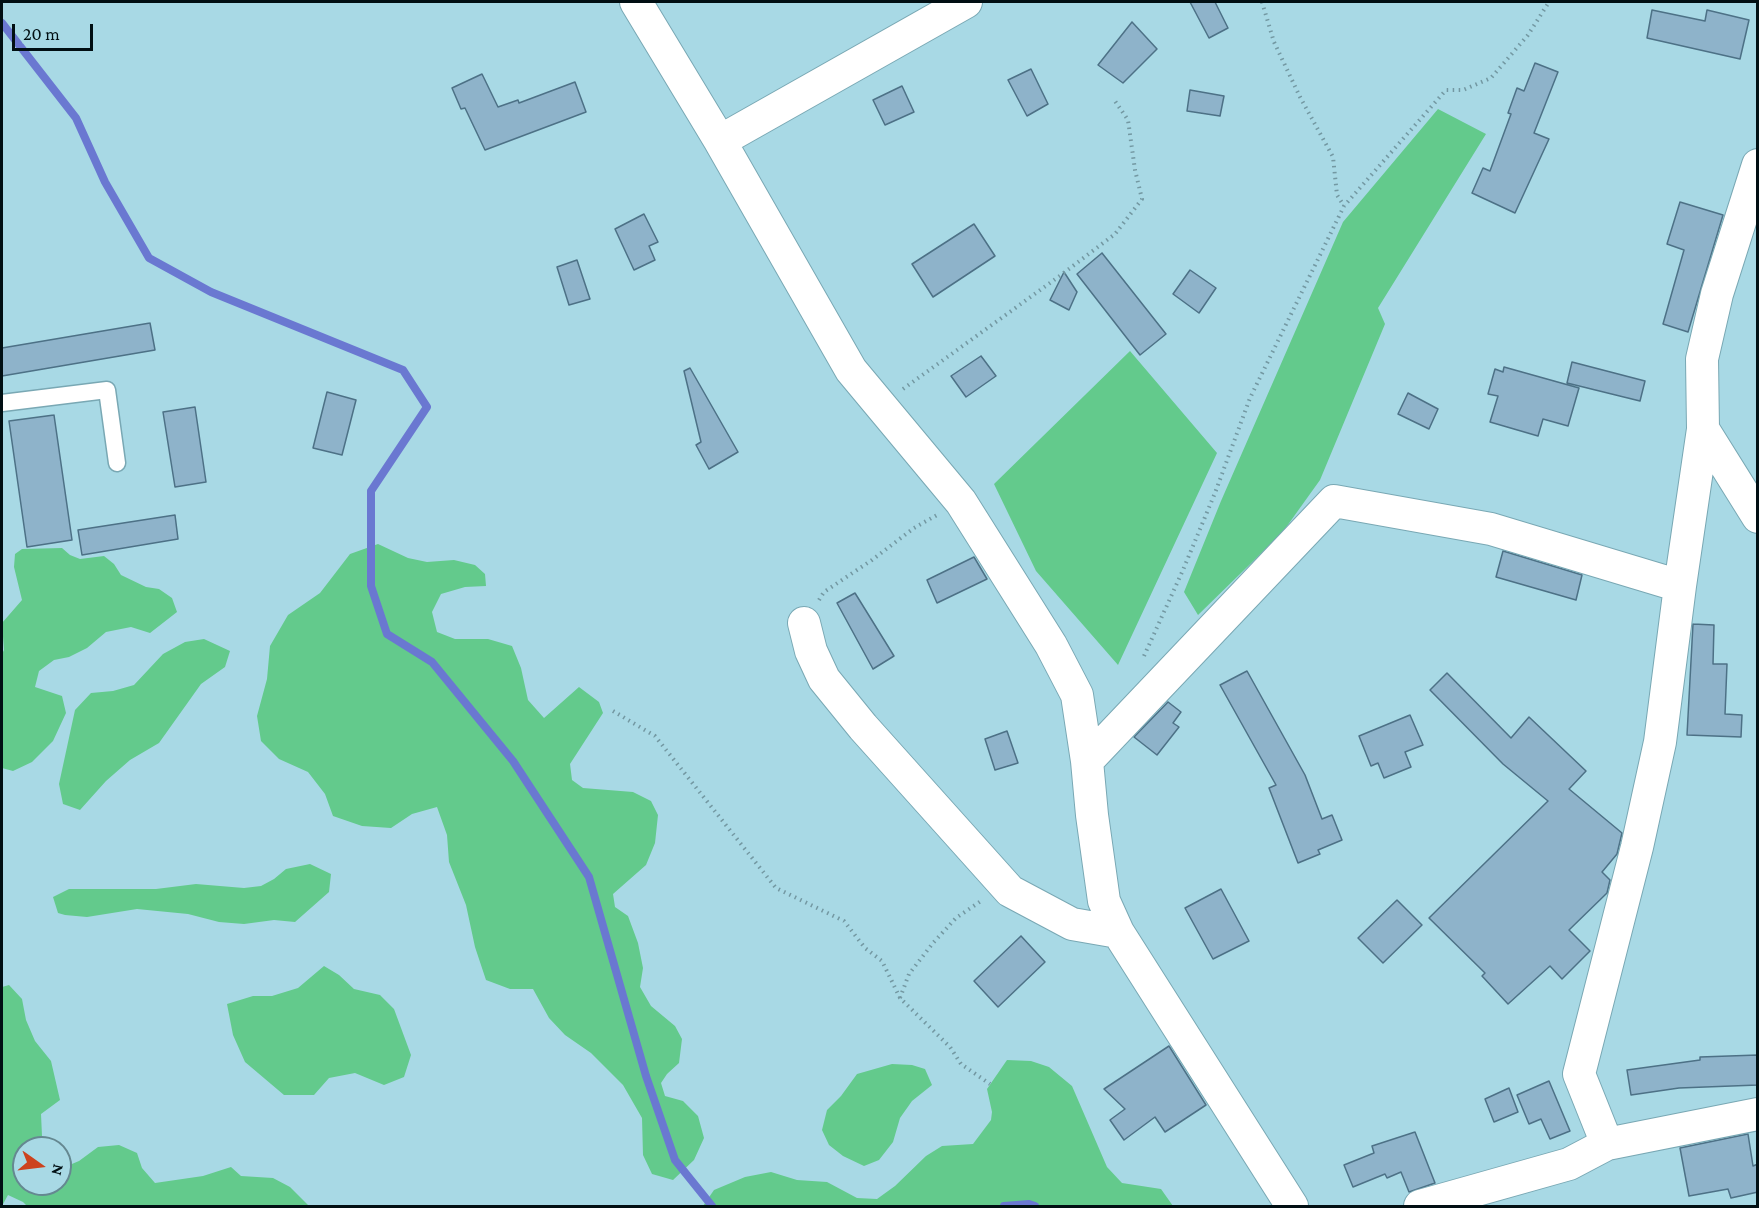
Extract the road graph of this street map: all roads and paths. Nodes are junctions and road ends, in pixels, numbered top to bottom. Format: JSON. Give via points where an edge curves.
{"nodes":[{"id":1,"x":636,"y":2,"type":"edge"},
{"id":2,"x":966,"y":2,"type":"edge"},
{"id":3,"x":1262,"y":2,"type":"edge"},
{"id":4,"x":1549,"y":2,"type":"edge"},
{"id":5,"x":1115,"y":101,"type":"dead end"},
{"id":6,"x":720,"y":141,"type":"junction"},
{"id":7,"x":1758,"y":165,"type":"edge"},
{"id":8,"x":1344,"y":206,"type":"junction"},
{"id":9,"x":2,"y":403,"type":"edge"},
{"id":10,"x":880,"y":405,"type":"junction"},
{"id":11,"x":1703,"y":429,"type":"junction"},
{"id":12,"x":117,"y":463,"type":"dead end"},
{"id":13,"x":961,"y":502,"type":"junction"},
{"id":14,"x":1758,"y":517,"type":"edge"},
{"id":15,"x":1680,"y":586,"type":"junction"},
{"id":16,"x":804,"y":623,"type":"joint"},
{"id":17,"x":1141,"y":662,"type":"dead end"},
{"id":18,"x":614,"y":711,"type":"dead end"},
{"id":19,"x":1087,"y":761,"type":"junction"},
{"id":20,"x":996,"y":875,"type":"junction"},
{"id":21,"x":1118,"y":932,"type":"junction"},
{"id":22,"x":900,"y":998,"type":"junction"},
{"id":23,"x":990,"y":1084,"type":"dead end"},
{"id":24,"x":1758,"y":1114,"type":"edge"},
{"id":25,"x":1607,"y":1144,"type":"junction"},
{"id":26,"x":1292,"y":1206,"type":"edge"},
{"id":27,"x":1420,"y":1206,"type":"edge"}],
"edges":[{"from":1,"to":6,"type":"street"},
{"from":2,"to":6,"type":"street"},
{"from":3,"to":8,"type":"path","via":[[1274,42],[1333,157],[1337,195]]},
{"from":4,"to":8,"type":"path","via":[[1528,35],[1491,78],[1463,90],[1446,90]]},
{"from":5,"to":10,"type":"path","via":[[1128,120],[1142,199],[1114,234]]},
{"from":6,"to":10,"type":"street","via":[[851,370]]},
{"from":7,"to":11,"type":"street","via":[[1717,294],[1702,359]]},
{"from":8,"to":17,"type":"path","via":[[1250,398],[1215,493]]},
{"from":9,"to":12,"type":"lane","via":[[107,390]]},
{"from":10,"to":13,"type":"street"},
{"from":11,"to":14,"type":"street"},
{"from":11,"to":15,"type":"street"},
{"from":13,"to":16,"type":"path","via":[[914,528],[824,592]]},
{"from":13,"to":19,"type":"street","via":[[1051,645],[1077,694]]},
{"from":15,"to":19,"type":"street","via":[[1491,529],[1334,501]]},
{"from":15,"to":25,"type":"street","via":[[1660,742],[1579,1074]]},
{"from":16,"to":20,"type":"street","via":[[824,679]]},
{"from":18,"to":22,"type":"path","via":[[655,735],[776,888],[844,921],[882,962]]},
{"from":19,"to":21,"type":"street","via":[[1104,901]]},
{"from":20,"to":21,"type":"street","via":[[1010,891],[1072,924]]},
{"from":20,"to":22,"type":"path","via":[[987,898],[956,918],[933,943],[909,974]]},
{"from":21,"to":26,"type":"street"},
{"from":22,"to":23,"type":"path","via":[[950,1047],[961,1064]]},
{"from":24,"to":25,"type":"street"},
{"from":25,"to":27,"type":"street","via":[[1569,1164]]}]}
